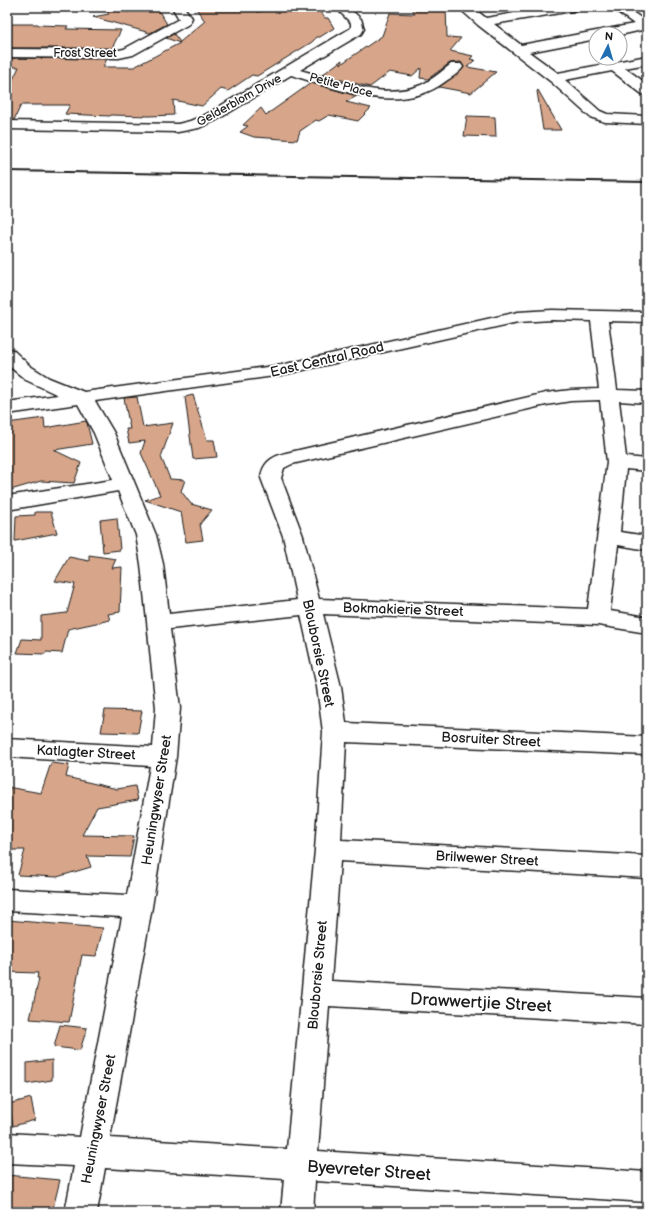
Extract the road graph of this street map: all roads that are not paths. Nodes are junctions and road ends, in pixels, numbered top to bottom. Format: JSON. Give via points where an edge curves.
{"nodes":[{"id":1,"x":178,"y":7,"type":"edge"},
{"id":2,"x":341,"y":7,"type":"edge"},
{"id":3,"x":464,"y":7,"type":"edge"},
{"id":4,"x":572,"y":7,"type":"edge"},
{"id":5,"x":617,"y":7,"type":"edge"},
{"id":6,"x":482,"y":22,"type":"junction"},
{"id":7,"x":646,"y":27,"type":"edge"},
{"id":8,"x":628,"y":30,"type":"edge"},
{"id":9,"x":588,"y":37,"type":"edge"},
{"id":10,"x":518,"y":50,"type":"junction"},
{"id":11,"x":7,"y":53,"type":"edge"},
{"id":12,"x":647,"y":60,"type":"edge"},
{"id":13,"x":456,"y":66,"type":"dead end"},
{"id":14,"x":614,"y":67,"type":"junction"},
{"id":15,"x":290,"y":71,"type":"junction"},
{"id":16,"x":555,"y":78,"type":"junction"},
{"id":17,"x":647,"y":91,"type":"edge"},
{"id":18,"x":647,"y":120,"type":"edge"},
{"id":19,"x":7,"y":125,"type":"edge"},
{"id":20,"x":599,"y":316,"type":"junction"},
{"id":21,"x":647,"y":317,"type":"edge"},
{"id":22,"x":7,"y":354,"type":"edge"},
{"id":23,"x":608,"y":395,"type":"junction"},
{"id":24,"x":647,"y":397,"type":"edge"},
{"id":25,"x":84,"y":398,"type":"junction"},
{"id":26,"x":7,"y":408,"type":"edge"},
{"id":27,"x":617,"y":462,"type":"junction"},
{"id":28,"x":647,"y":465,"type":"edge"},
{"id":29,"x":125,"y":484,"type":"junction"},
{"id":30,"x":7,"y":503,"type":"edge"},
{"id":31,"x":609,"y":538,"type":"junction"},
{"id":32,"x":647,"y":543,"type":"edge"},
{"id":33,"x":309,"y":606,"type":"junction"},
{"id":34,"x":598,"y":617,"type":"junction"},
{"id":35,"x":159,"y":623,"type":"junction"},
{"id":36,"x":647,"y":625,"type":"edge"},
{"id":37,"x":335,"y":732,"type":"junction"},
{"id":38,"x":647,"y":746,"type":"edge"},
{"id":39,"x":7,"y":748,"type":"edge"},
{"id":40,"x":164,"y":757,"type":"junction"},
{"id":41,"x":328,"y":850,"type":"junction"},
{"id":42,"x":647,"y":866,"type":"edge"},
{"id":43,"x":7,"y":900,"type":"edge"},
{"id":44,"x":138,"y":907,"type":"junction"},
{"id":45,"x":315,"y":993,"type":"junction"},
{"id":46,"x":647,"y":1012,"type":"edge"},
{"id":47,"x":7,"y":1148,"type":"edge"},
{"id":48,"x":92,"y":1152,"type":"junction"},
{"id":49,"x":301,"y":1166,"type":"junction"},
{"id":50,"x":647,"y":1187,"type":"edge"},
{"id":51,"x":80,"y":1212,"type":"edge"},
{"id":52,"x":297,"y":1212,"type":"edge"}],
"edges":[{"from":1,"to":11,"type":"street","name":"Frost Street","via":[[186,18],[185,21],[123,53]]},
{"from":2,"to":15,"type":"street","name":"Gelderblom Drive","via":[[357,22],[356,31]]},
{"from":3,"to":6,"type":"street"},
{"from":4,"to":6,"type":"street"},
{"from":5,"to":7,"type":"street"},
{"from":6,"to":10,"type":"street"},
{"from":7,"to":8,"type":"street"},
{"from":9,"to":10,"type":"street"},
{"from":10,"to":16,"type":"street"},
{"from":12,"to":14,"type":"street"},
{"from":13,"to":15,"type":"street","name":"Petite Place","via":[[426,88],[412,94],[394,95],[376,95]]},
{"from":14,"to":16,"type":"street"},
{"from":14,"to":17,"type":"street"},
{"from":15,"to":19,"type":"street","name":"Gelderblom Drive","via":[[210,118],[189,127]]},
{"from":16,"to":18,"type":"street","via":[[595,114],[606,118]]},
{"from":20,"to":21,"type":"street","name":"East Central Road"},
{"from":20,"to":23,"type":"street"},
{"from":20,"to":25,"type":"street","name":"East Central Road","via":[[506,319],[281,370]]},
{"from":22,"to":25,"type":"street","via":[[32,377],[56,389]]},
{"from":23,"to":24,"type":"street"},
{"from":23,"to":27,"type":"street"},
{"from":23,"to":33,"type":"street","name":"Blouborsie Street","via":[[567,395],[546,399],[279,462],[271,472],[271,478],[293,536]]},
{"from":25,"to":26,"type":"street","name":"East Central Road"},
{"from":25,"to":29,"type":"street","name":"Heuningwyser Street","via":[[104,433]]},
{"from":27,"to":28,"type":"street"},
{"from":27,"to":31,"type":"street"},
{"from":29,"to":30,"type":"street"},
{"from":29,"to":35,"type":"street","name":"Heuningwyser Street","via":[[147,541]]},
{"from":31,"to":32,"type":"street"},
{"from":31,"to":34,"type":"street"},
{"from":33,"to":34,"type":"street","name":"Bokmakierie Street"},
{"from":33,"to":35,"type":"street","name":"Bokmakierie Street"},
{"from":33,"to":37,"type":"street","name":"Blouborsie Street","via":[[329,687]]},
{"from":34,"to":36,"type":"street","name":"Bokmakierie Street"},
{"from":35,"to":40,"type":"street","name":"Heuningwyser Street","via":[[168,708]]},
{"from":37,"to":38,"type":"street","name":"Bosruiter Street"},
{"from":37,"to":41,"type":"street","name":"Blouborsie Street"},
{"from":39,"to":40,"type":"street","name":"Katlagter Street"},
{"from":40,"to":44,"type":"street","name":"Heuningwyser Street"},
{"from":41,"to":42,"type":"street","name":"Brilwewer Street"},
{"from":41,"to":45,"type":"street","name":"Blouborsie Street"},
{"from":43,"to":44,"type":"street"},
{"from":44,"to":48,"type":"street","name":"Heuningwyser Street"},
{"from":45,"to":46,"type":"street","name":"Drawwertjie Street"},
{"from":45,"to":49,"type":"street","name":"Blouborsie Street"},
{"from":47,"to":48,"type":"street","name":"Byevreter Street"},
{"from":48,"to":49,"type":"street","name":"Byevreter Street"},
{"from":48,"to":51,"type":"street","name":"Heuningwyser Street"},
{"from":49,"to":50,"type":"street","name":"Byevreter Street"},
{"from":49,"to":52,"type":"street","name":"Blouborsie Street"}]}
